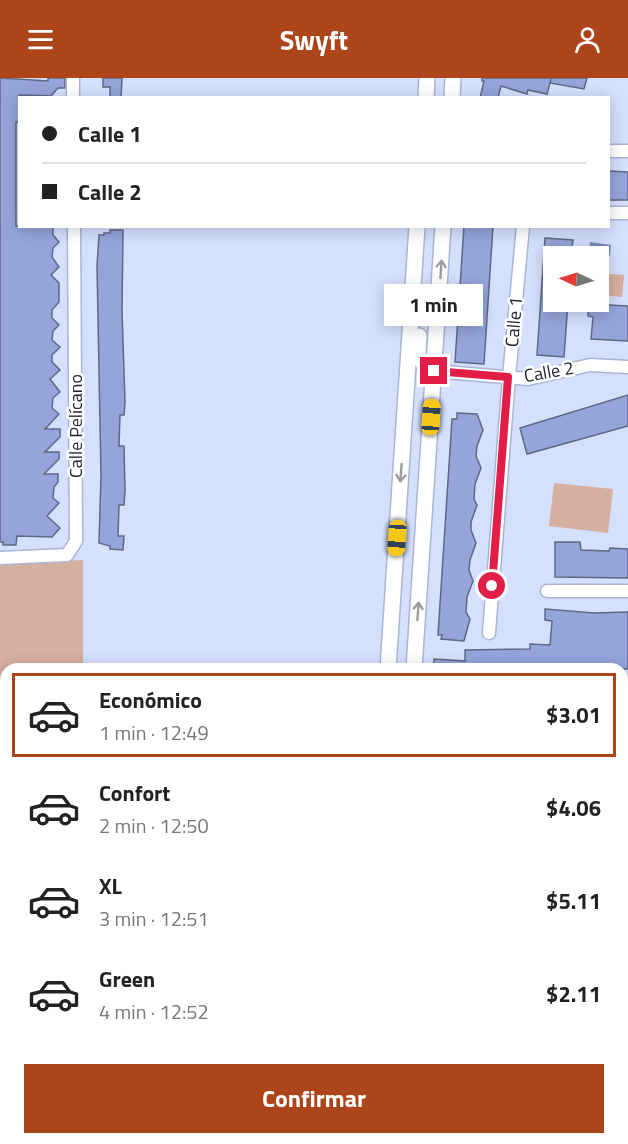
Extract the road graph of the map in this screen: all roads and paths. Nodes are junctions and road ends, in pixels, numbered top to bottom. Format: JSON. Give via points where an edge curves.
{"nodes":[{"id":1,"x":73,"y":78,"type":"edge"},
{"id":2,"x":427,"y":78,"type":"edge"},
{"id":3,"x":453,"y":78,"type":"edge"},
{"id":4,"x":74,"y":96,"type":"edge"},
{"id":5,"x":426,"y":96,"type":"edge"},
{"id":6,"x":452,"y":96,"type":"edge"},
{"id":7,"x":610,"y":151,"type":"edge"},
{"id":8,"x":628,"y":151,"type":"edge"},
{"id":9,"x":610,"y":213,"type":"edge"},
{"id":10,"x":628,"y":213,"type":"edge"},
{"id":11,"x":74,"y":228,"type":"edge"},
{"id":12,"x":417,"y":228,"type":"edge"},
{"id":13,"x":443,"y":228,"type":"edge"},
{"id":14,"x":523,"y":228,"type":"edge"},
{"id":15,"x":414,"y":271,"type":"junction"},
{"id":16,"x":628,"y":367,"type":"edge"},
{"id":17,"x":434,"y":371,"type":"junction"},
{"id":18,"x":508,"y":377,"type":"junction"},
{"id":19,"x":402,"y":451,"type":"junction"},
{"id":20,"x":0,"y":558,"type":"edge"},
{"id":21,"x":547,"y":591,"type":"dead end"},
{"id":22,"x":628,"y":591,"type":"edge"},
{"id":23,"x":489,"y":633,"type":"dead end"},
{"id":24,"x":388,"y":663,"type":"edge"},
{"id":25,"x":414,"y":663,"type":"edge"}],
"edges":[{"from":1,"to":4,"type":"street"},
{"from":2,"to":5,"type":"street"},
{"from":3,"to":6,"type":"street"},
{"from":7,"to":8,"type":"street"},
{"from":9,"to":10,"type":"street"},
{"from":11,"to":20,"type":"street","name":"Calle Pelícano","via":[[76,541],[67,555]]},
{"from":12,"to":15,"type":"street"},
{"from":17,"to":13,"type":"street","one_way":true},
{"from":14,"to":18,"type":"street","name":"Calle 1"},
{"from":15,"to":17,"type":"street","via":[[421,285],[418,355],[426,368]]},
{"from":15,"to":19,"type":"street"},
{"from":16,"to":18,"type":"street","name":"Calle 2","via":[[590,365],[528,379]]},
{"from":17,"to":18,"type":"street","name":"Calle 2"},
{"from":17,"to":19,"type":"street","via":[[420,378],[414,387],[412,424]]},
{"from":25,"to":17,"type":"street","one_way":true},
{"from":18,"to":23,"type":"street","name":"Calle 1"},
{"from":19,"to":24,"type":"street","one_way":true},
{"from":21,"to":22,"type":"street"}]}
